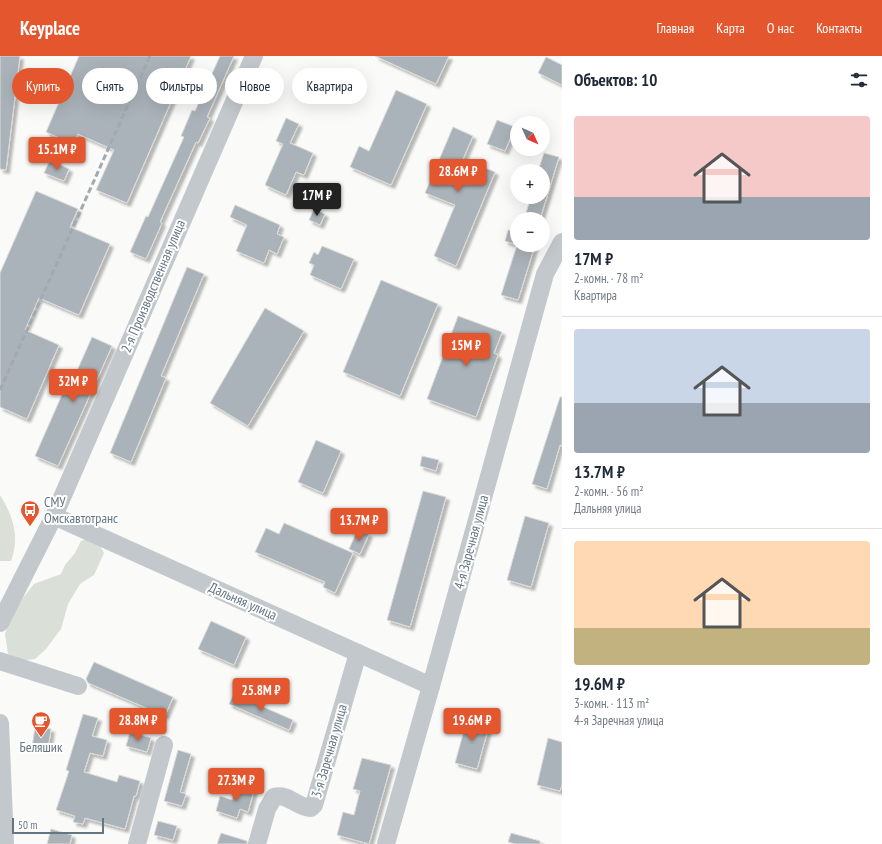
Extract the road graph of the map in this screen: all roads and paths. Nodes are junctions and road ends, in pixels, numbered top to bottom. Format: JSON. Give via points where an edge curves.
{"nodes":[{"id":1,"x":254,"y":56,"type":"edge"},
{"id":2,"x":562,"y":242,"type":"edge"},
{"id":3,"x":54,"y":516,"type":"junction"},
{"id":4,"x":0,"y":623,"type":"edge"},
{"id":5,"x":358,"y":652,"type":"junction"},
{"id":6,"x":0,"y":661,"type":"edge"},
{"id":7,"x":78,"y":686,"type":"dead end"},
{"id":8,"x":431,"y":686,"type":"junction"},
{"id":9,"x":0,"y":723,"type":"edge"},
{"id":10,"x":164,"y":745,"type":"dead end"},
{"id":11,"x":5,"y":844,"type":"edge"},
{"id":12,"x":137,"y":844,"type":"edge"},
{"id":13,"x":257,"y":844,"type":"edge"},
{"id":14,"x":386,"y":844,"type":"edge"}],
"edges":[{"from":1,"to":3,"type":"street","name":"2-я Производственная улица"},
{"from":2,"to":8,"type":"street","name":"4-я Заречная улица","via":[[545,274]]},
{"from":3,"to":4,"type":"street","name":"2-я Производственная улица"},
{"from":3,"to":5,"type":"street","name":"Дальняя улица"},
{"from":5,"to":8,"type":"street","name":"Дальняя улица"},
{"from":5,"to":13,"type":"street","name":"3-я Заречная улица","via":[[314,805],[306,808],[285,797],[274,797],[267,809]]},
{"from":6,"to":7,"type":"street"},
{"from":8,"to":14,"type":"street","name":"4-я Заречная улица"},
{"from":9,"to":11,"type":"street"},
{"from":10,"to":12,"type":"street"}]}
